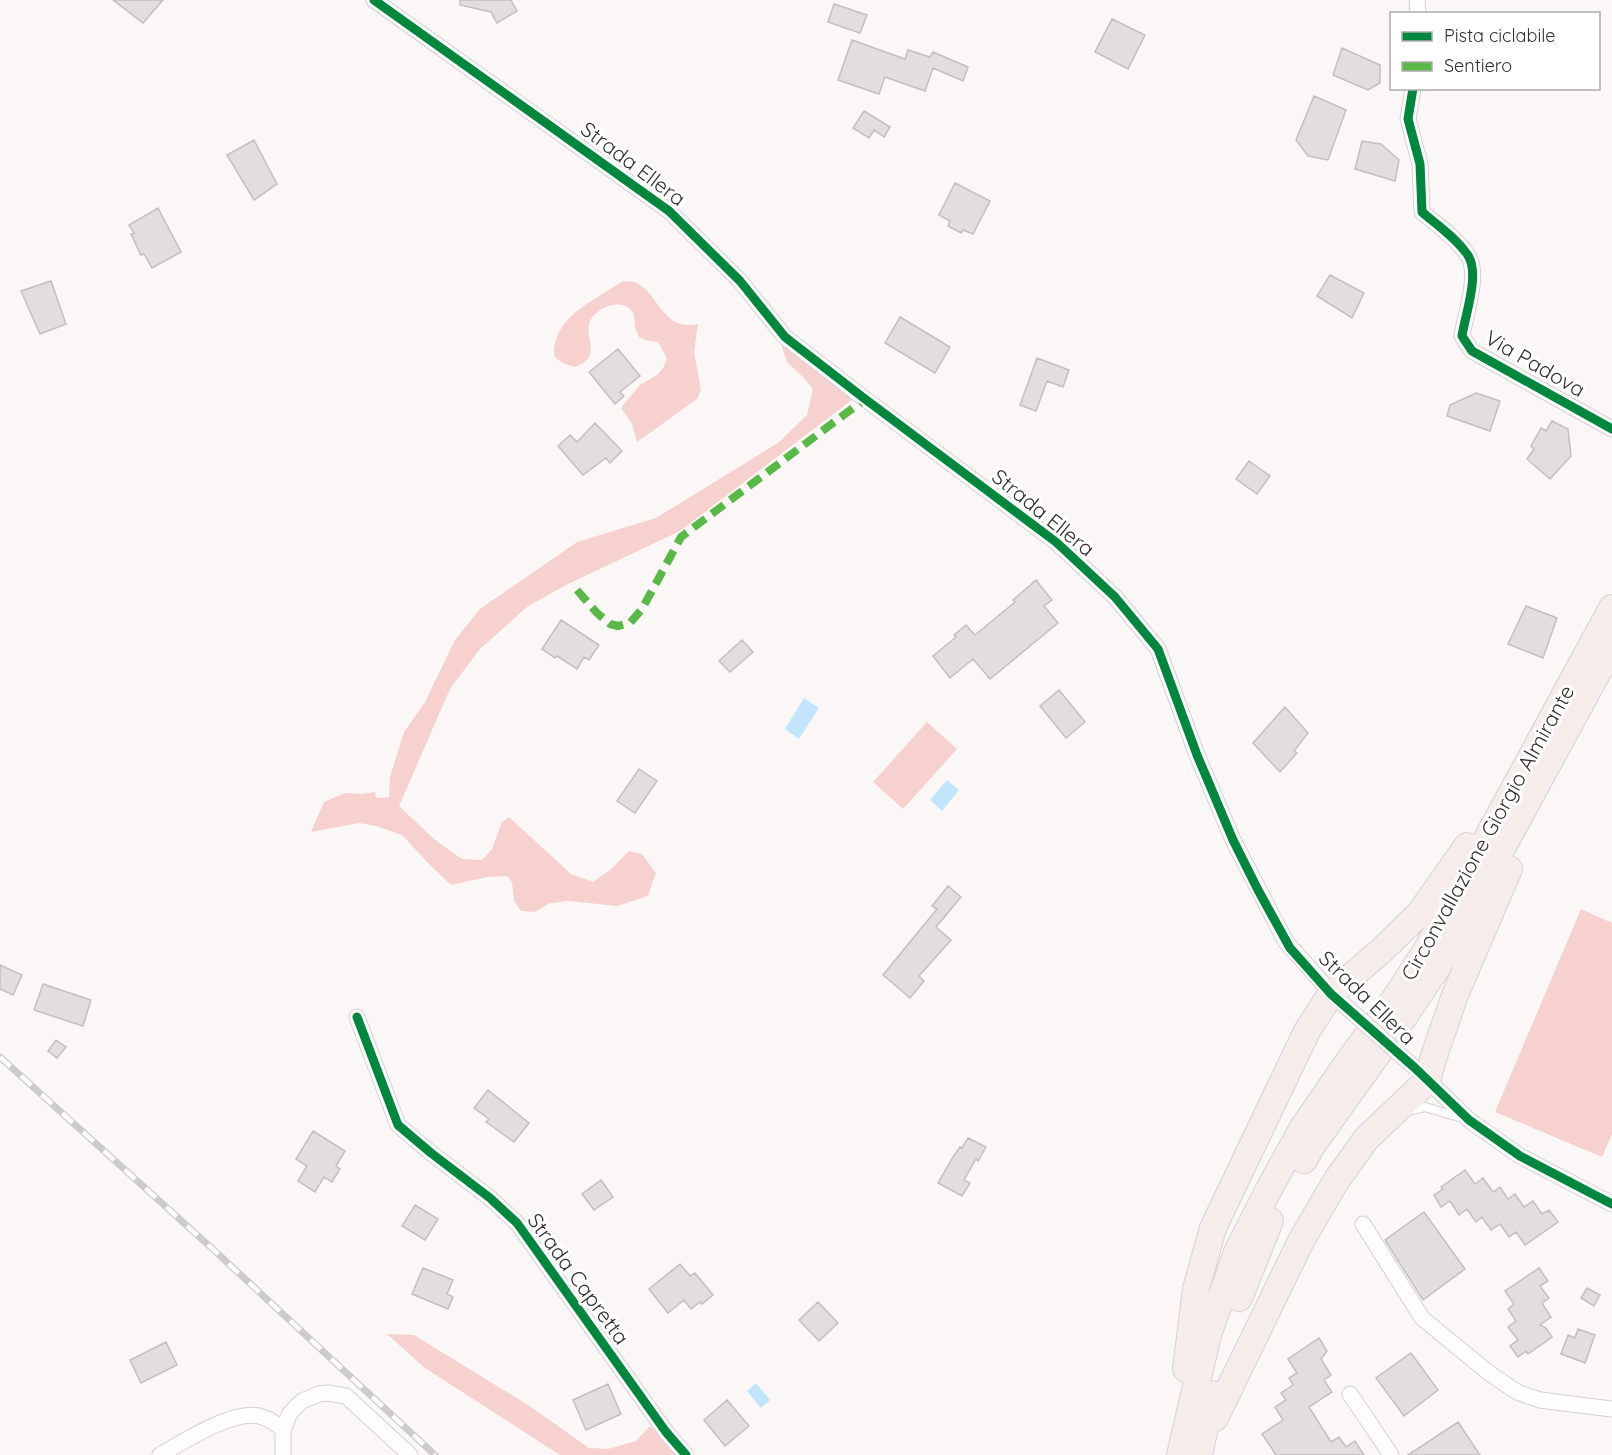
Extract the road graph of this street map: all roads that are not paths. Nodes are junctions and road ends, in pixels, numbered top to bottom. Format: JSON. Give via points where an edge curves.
{"nodes":[{"id":1,"x":374,"y":0,"type":"edge"},
{"id":2,"x":1413,"y":90,"type":"edge"},
{"id":3,"x":1612,"y":429,"type":"edge"},
{"id":4,"x":1612,"y":608,"type":"edge"},
{"id":5,"x":1612,"y":646,"type":"edge"},
{"id":6,"x":1524,"y":790,"type":"junction"},
{"id":7,"x":1337,"y":999,"type":"junction"},
{"id":8,"x":357,"y":1017,"type":"dead end"},
{"id":9,"x":1421,"y":1074,"type":"junction"},
{"id":10,"x":1389,"y":1118,"type":"junction"},
{"id":11,"x":1469,"y":1120,"type":"junction"},
{"id":12,"x":1612,"y":1204,"type":"edge"},
{"id":13,"x":1363,"y":1224,"type":"dead end"},
{"id":14,"x":1350,"y":1394,"type":"dead end"},
{"id":15,"x":1612,"y":1409,"type":"edge"},
{"id":16,"x":283,"y":1430,"type":"junction"},
{"id":17,"x":1189,"y":1454,"type":"edge"},
{"id":18,"x":160,"y":1455,"type":"edge"},
{"id":19,"x":283,"y":1455,"type":"edge"},
{"id":20,"x":410,"y":1455,"type":"edge"},
{"id":21,"x":686,"y":1455,"type":"edge"},
{"id":22,"x":1391,"y":1455,"type":"edge"}],
"edges":[{"from":1,"to":7,"type":"street","name":"Strada Ellera","via":[[669,210],[740,281],[785,337],[1056,542],[1115,597],[1158,649],[1233,840],[1286,942]]},
{"from":2,"to":3,"type":"street","name":"Via Padova","via":[[1408,119],[1420,164],[1422,212],[1469,255],[1473,270],[1462,336],[1472,351]]},
{"from":4,"to":6,"type":"highway","name":"Circonvallazione Giorgio Almirante"},
{"from":5,"to":6,"type":"highway","name":"Circonvallazione Giorgio Almirante"},
{"from":6,"to":7,"type":"highway","via":[[1483,823],[1420,913]]},
{"from":6,"to":9,"type":"highway","via":[[1518,846],[1455,995],[1433,1059]]},
{"from":6,"to":17,"type":"highway","name":"Circonvallazione Giorgio Almirante","via":[[1394,1000],[1302,1129],[1237,1252],[1208,1335]]},
{"from":7,"to":9,"type":"street","name":"Strada Ellera","bridge":true},
{"from":7,"to":17,"type":"highway","via":[[1306,1031],[1213,1228],[1196,1289],[1175,1437]]},
{"from":8,"to":21,"type":"street","name":"Strada Capretta","via":[[398,1125],[517,1223]]},
{"from":9,"to":10,"type":"highway"},
{"from":9,"to":11,"type":"street","name":"Strada Ellera"},
{"from":10,"to":11,"type":"lane","via":[[1425,1107]]},
{"from":10,"to":17,"type":"highway","via":[[1366,1139],[1342,1172]]},
{"from":11,"to":12,"type":"street","name":"Strada Ellera","via":[[1520,1156]]},
{"from":13,"to":15,"type":"street","via":[[1422,1318],[1489,1372],[1517,1392],[1540,1400]]},
{"from":14,"to":22,"type":"street"},
{"from":16,"to":18,"type":"street","via":[[259,1416],[241,1416]]},
{"from":16,"to":19,"type":"street"},
{"from":16,"to":20,"type":"street","via":[[290,1413],[302,1401],[319,1394],[337,1394],[346,1396]]}]}
